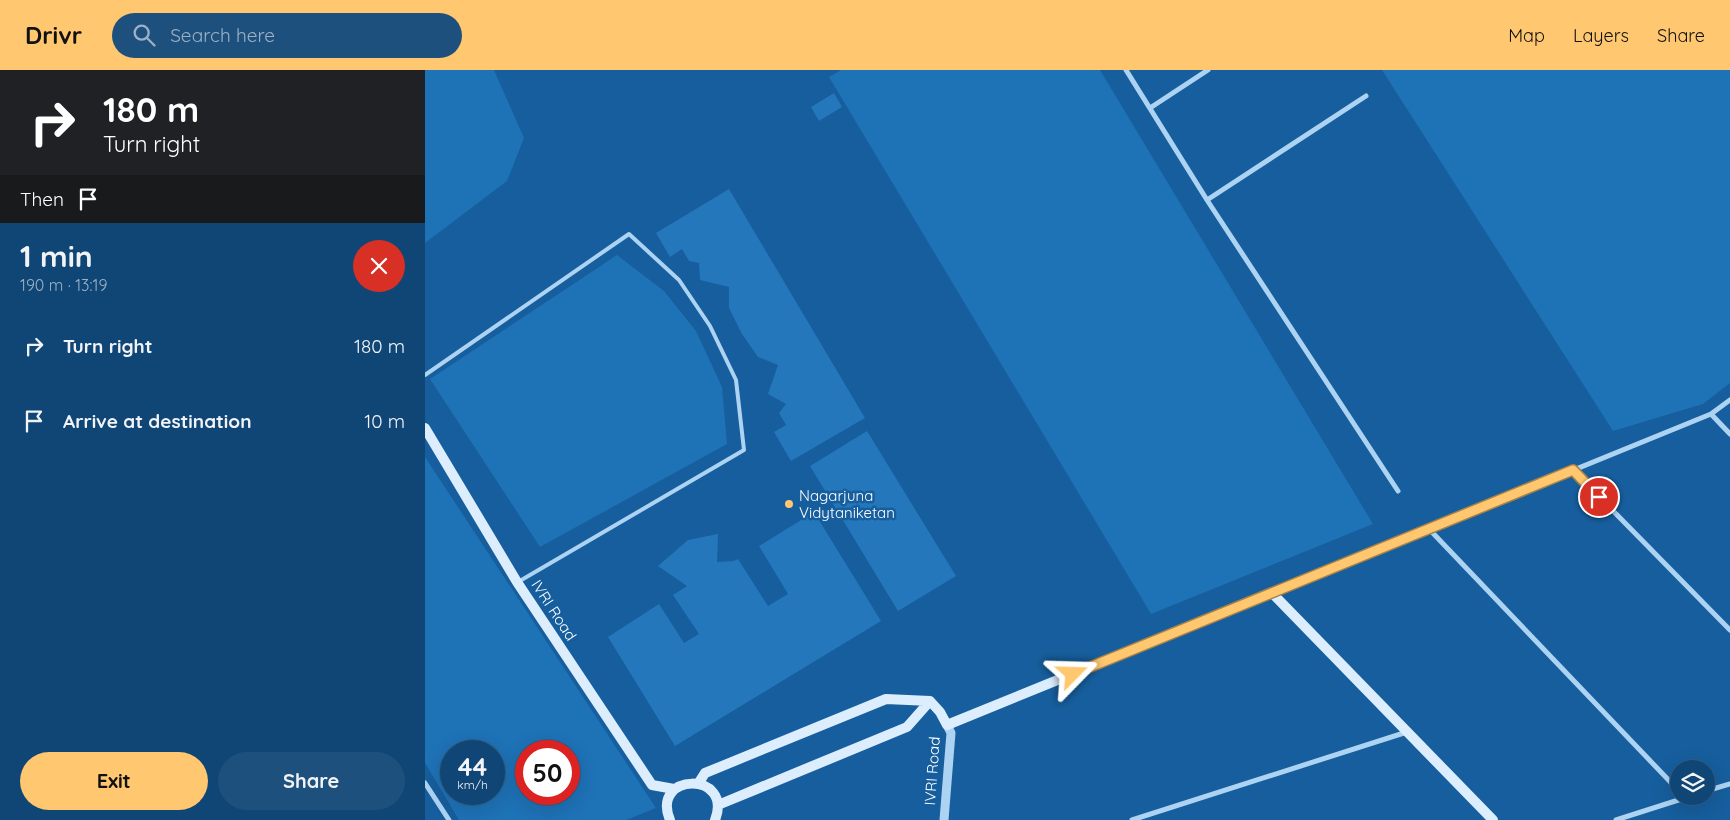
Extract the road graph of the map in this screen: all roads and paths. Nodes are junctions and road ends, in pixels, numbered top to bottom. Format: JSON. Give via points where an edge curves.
{"nodes":[{"id":1,"x":1126,"y":70,"type":"edge"},
{"id":2,"x":1208,"y":70,"type":"edge"},
{"id":3,"x":1367,"y":96,"type":"dead end"},
{"id":4,"x":1150,"y":108,"type":"junction"},
{"id":5,"x":1207,"y":200,"type":"junction"},
{"id":6,"x":425,"y":375,"type":"edge"},
{"id":7,"x":1730,"y":400,"type":"edge"},
{"id":8,"x":1711,"y":414,"type":"junction"},
{"id":9,"x":425,"y":428,"type":"edge"},
{"id":10,"x":1730,"y":434,"type":"edge"},
{"id":11,"x":1573,"y":470,"type":"junction"},
{"id":12,"x":1398,"y":491,"type":"dead end"},
{"id":13,"x":1429,"y":529,"type":"junction"},
{"id":14,"x":517,"y":582,"type":"junction"},
{"id":15,"x":1272,"y":593,"type":"junction"},
{"id":16,"x":1730,"y":630,"type":"edge"},
{"id":17,"x":930,"y":701,"type":"junction"},
{"id":18,"x":947,"y":725,"type":"junction"},
{"id":19,"x":1407,"y":732,"type":"junction"},
{"id":20,"x":1670,"y":782,"type":"edge"},
{"id":21,"x":425,"y":783,"type":"edge"},
{"id":22,"x":699,"y":784,"type":"junction"},
{"id":23,"x":1730,"y":784,"type":"edge"},
{"id":24,"x":1715,"y":788,"type":"edge"},
{"id":25,"x":674,"y":790,"type":"junction"},
{"id":26,"x":1670,"y":803,"type":"edge"},
{"id":27,"x":717,"y":805,"type":"junction"},
{"id":28,"x":449,"y":820,"type":"edge"},
{"id":29,"x":670,"y":820,"type":"edge"},
{"id":30,"x":715,"y":820,"type":"edge"},
{"id":31,"x":944,"y":820,"type":"edge"},
{"id":32,"x":1132,"y":820,"type":"edge"},
{"id":33,"x":1493,"y":820,"type":"edge"},
{"id":34,"x":1616,"y":820,"type":"edge"}],
"edges":[{"from":1,"to":4,"type":"street"},
{"from":2,"to":4,"type":"street"},
{"from":3,"to":5,"type":"street"},
{"from":4,"to":5,"type":"street"},
{"from":5,"to":12,"type":"street"},
{"from":6,"to":14,"type":"lane","via":[[629,234],[679,280],[709,326],[736,380],[744,450]]},
{"from":7,"to":8,"type":"street"},
{"from":8,"to":10,"type":"street"},
{"from":8,"to":11,"type":"street"},
{"from":9,"to":14,"type":"main road","name":"IVRI Road"},
{"from":11,"to":13,"type":"street"},
{"from":11,"to":16,"type":"street"},
{"from":13,"to":15,"type":"street"},
{"from":13,"to":20,"type":"street"},
{"from":14,"to":25,"type":"main road","name":"IVRI Road","via":[[652,785]]},
{"from":15,"to":18,"type":"main road"},
{"from":15,"to":19,"type":"main road"},
{"from":17,"to":18,"type":"main road","name":"IVRI Road"},
{"from":17,"to":22,"type":"main road","via":[[886,699],[705,774]]},
{"from":17,"to":27,"type":"main road","name":"IVRI Road","via":[[907,728]]},
{"from":18,"to":31,"type":"street","name":"IVRI Road","via":[[951,733]]},
{"from":19,"to":32,"type":"street"},
{"from":19,"to":33,"type":"main road"},
{"from":21,"to":28,"type":"street"},
{"from":22,"to":25,"type":"main road","via":[[683,784]]},
{"from":22,"to":27,"type":"main road","via":[[709,789]]},
{"from":23,"to":24,"type":"street"},
{"from":25,"to":29,"type":"main road","via":[[667,806]]},
{"from":26,"to":34,"type":"street"},
{"from":27,"to":30,"type":"main road"}]}
